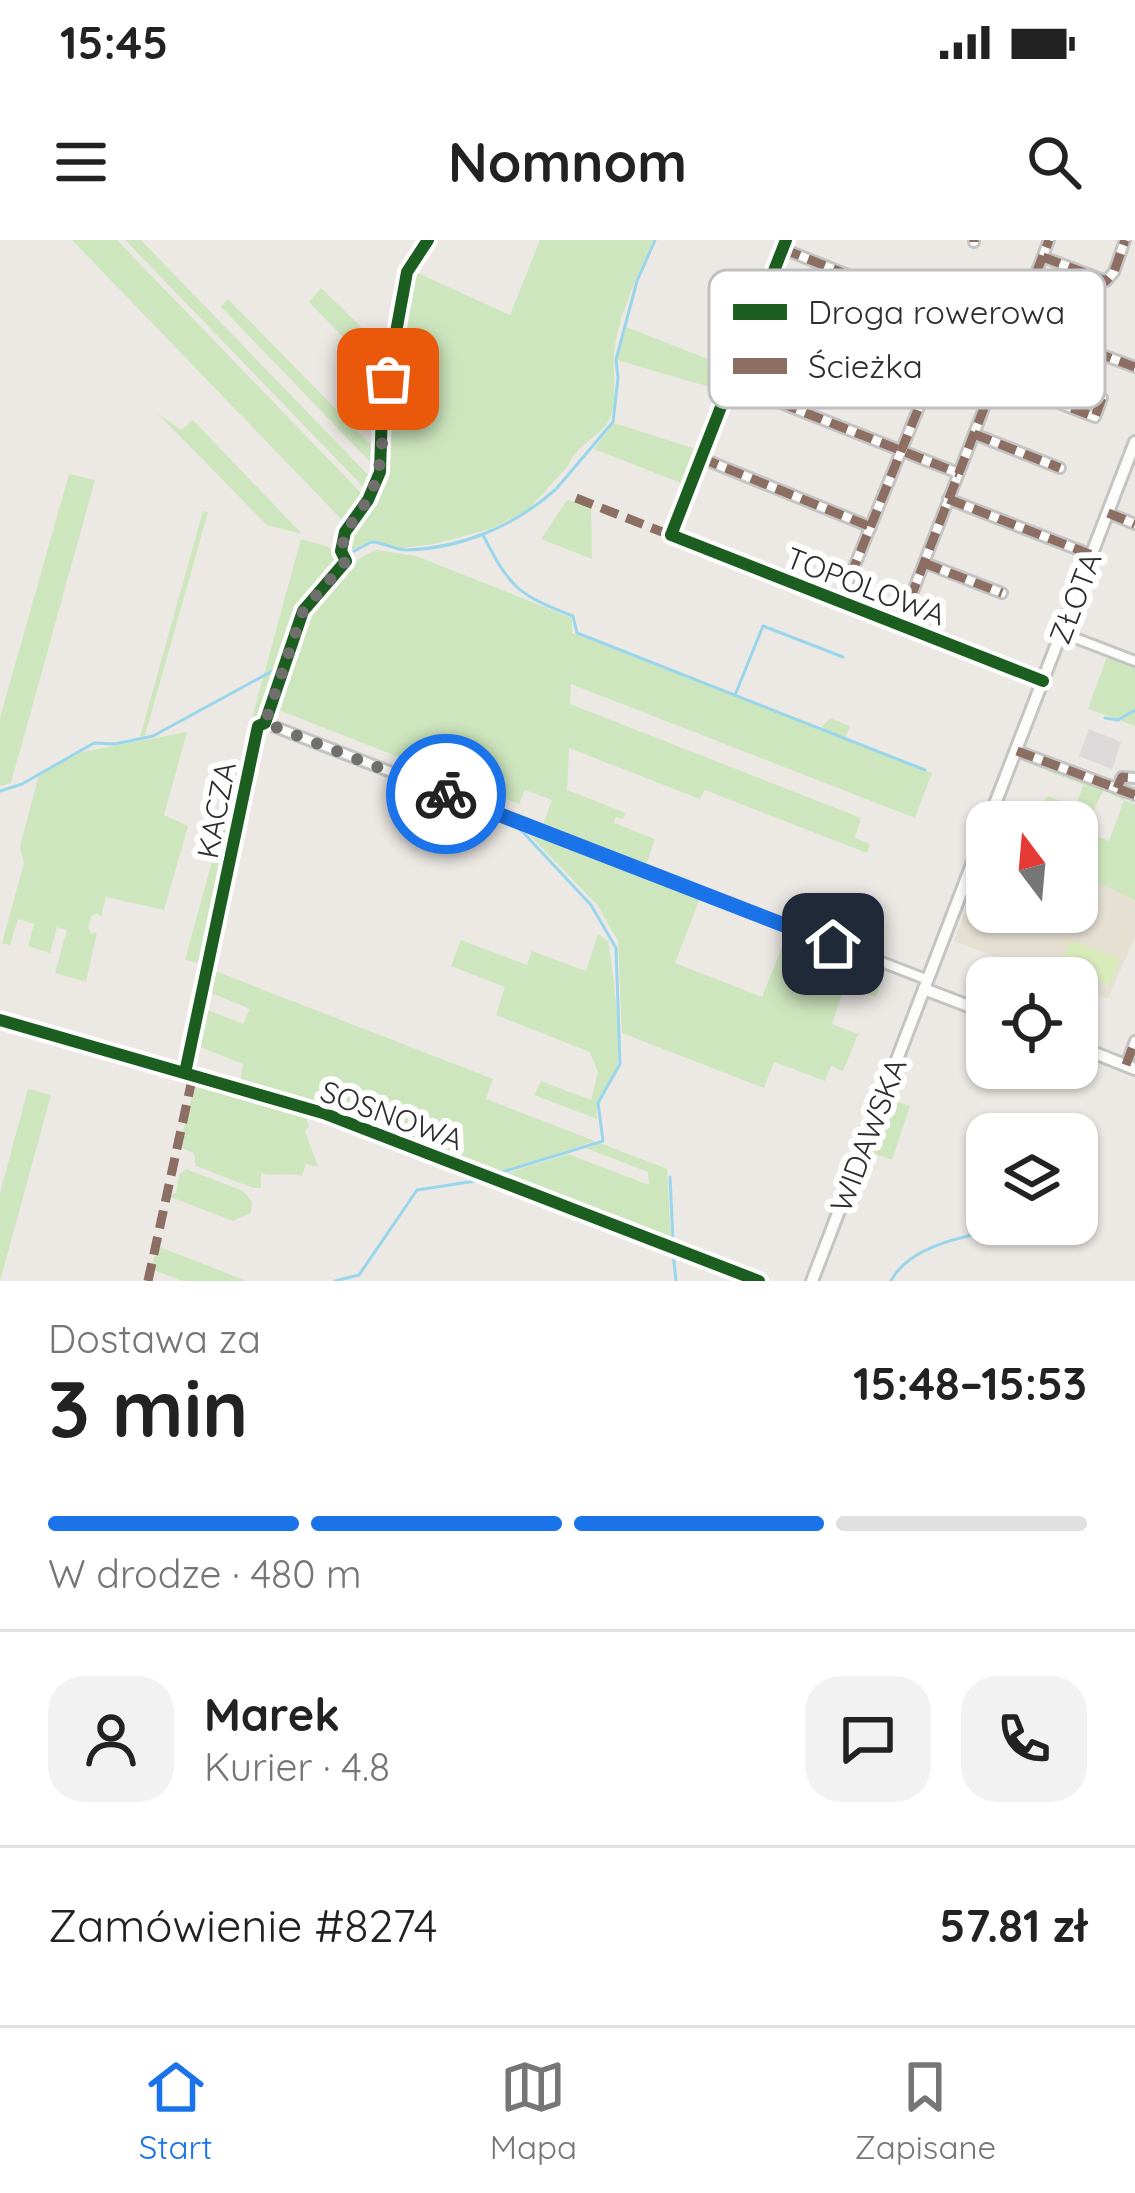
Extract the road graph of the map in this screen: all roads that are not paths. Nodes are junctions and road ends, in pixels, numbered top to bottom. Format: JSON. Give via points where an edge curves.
{"nodes":[{"id":1,"x":428,"y":240,"type":"edge"},
{"id":2,"x":1049,"y":240,"type":"edge"},
{"id":3,"x":1126,"y":240,"type":"edge"},
{"id":4,"x":784,"y":244,"type":"edge"},
{"id":5,"x":1043,"y":257,"type":"junction"},
{"id":6,"x":844,"y":270,"type":"edge"},
{"id":7,"x":1038,"y":270,"type":"edge"},
{"id":8,"x":1077,"y":270,"type":"edge"},
{"id":9,"x":1105,"y":281,"type":"edge"},
{"id":10,"x":1105,"y":357,"type":"edge"},
{"id":11,"x":1135,"y":368,"type":"edge"},
{"id":12,"x":720,"y":408,"type":"edge"},
{"id":13,"x":792,"y":408,"type":"edge"},
{"id":14,"x":918,"y":408,"type":"edge"},
{"id":15,"x":984,"y":408,"type":"edge"},
{"id":16,"x":1072,"y":408,"type":"edge"},
{"id":17,"x":1098,"y":408,"type":"edge"},
{"id":18,"x":974,"y":434,"type":"junction"},
{"id":19,"x":1135,"y":442,"type":"edge"},
{"id":20,"x":902,"y":452,"type":"junction"},
{"id":21,"x":701,"y":458,"type":"junction"},
{"id":22,"x":1060,"y":468,"type":"dead end"},
{"id":23,"x":958,"y":473,"type":"junction"},
{"id":24,"x":948,"y":500,"type":"junction"},
{"id":25,"x":1108,"y":513,"type":"junction"},
{"id":26,"x":1135,"y":524,"type":"edge"},
{"id":27,"x":871,"y":527,"type":"junction"},
{"id":28,"x":1092,"y":555,"type":"junction"},
{"id":29,"x":924,"y":563,"type":"junction"},
{"id":30,"x":1001,"y":593,"type":"dead end"},
{"id":31,"x":839,"y":602,"type":"junction"},
{"id":32,"x":900,"y":625,"type":"junction"},
{"id":33,"x":1062,"y":633,"type":"junction"},
{"id":34,"x":1135,"y":661,"type":"edge"},
{"id":35,"x":1043,"y":681,"type":"junction"},
{"id":36,"x":265,"y":723,"type":"junction"},
{"id":37,"x":1016,"y":751,"type":"junction"},
{"id":38,"x":1135,"y":778,"type":"edge"},
{"id":39,"x":1117,"y":788,"type":"junction"},
{"id":40,"x":1135,"y":795,"type":"edge"},
{"id":41,"x":997,"y":801,"type":"edge"},
{"id":42,"x":966,"y":880,"type":"edge"},
{"id":43,"x":926,"y":985,"type":"junction"},
{"id":44,"x":966,"y":1003,"type":"edge"},
{"id":45,"x":0,"y":1020,"type":"edge"},
{"id":46,"x":1135,"y":1041,"type":"edge"},
{"id":47,"x":1098,"y":1054,"type":"edge"},
{"id":48,"x":1130,"y":1067,"type":"edge"},
{"id":49,"x":185,"y":1072,"type":"junction"},
{"id":50,"x":759,"y":1281,"type":"edge"},
{"id":51,"x":812,"y":1281,"type":"edge"}],
"edges":[{"from":1,"to":36,"type":"street","name":"KACZA","via":[[406,272],[382,409],[380,472],[345,532],[346,561],[303,611]]},
{"from":2,"to":5,"type":"street"},
{"from":3,"to":9,"type":"street"},
{"from":4,"to":6,"type":"street"},
{"from":5,"to":7,"type":"street"},
{"from":5,"to":8,"type":"street"},
{"from":10,"to":11,"type":"street"},
{"from":12,"to":21,"type":"street"},
{"from":13,"to":20,"type":"street"},
{"from":14,"to":20,"type":"street"},
{"from":15,"to":18,"type":"street"},
{"from":16,"to":17,"type":"street","via":[[1095,417]]},
{"from":18,"to":22,"type":"street"},
{"from":18,"to":23,"type":"street"},
{"from":19,"to":25,"type":"street","name":"ZŁOTA"},
{"from":20,"to":23,"type":"street"},
{"from":20,"to":27,"type":"street"},
{"from":21,"to":27,"type":"street"},
{"from":21,"to":31,"type":"street","name":"TOPOLOWA","via":[[671,535]]},
{"from":23,"to":24,"type":"street"},
{"from":24,"to":28,"type":"street"},
{"from":24,"to":29,"type":"street"},
{"from":25,"to":26,"type":"street"},
{"from":25,"to":28,"type":"street","name":"ZŁOTA"},
{"from":27,"to":31,"type":"street"},
{"from":28,"to":33,"type":"street","name":"ZŁOTA"},
{"from":29,"to":30,"type":"street"},
{"from":29,"to":32,"type":"street"},
{"from":31,"to":32,"type":"street","name":"TOPOLOWA"},
{"from":32,"to":35,"type":"street","name":"TOPOLOWA"},
{"from":33,"to":34,"type":"street"},
{"from":33,"to":35,"type":"street","name":"ZŁOTA"},
{"from":35,"to":37,"type":"street","name":"ZŁOTA"},
{"from":36,"to":43,"type":"street"},
{"from":36,"to":49,"type":"street","name":"KACZA","via":[[254,742]]},
{"from":37,"to":39,"type":"street"},
{"from":37,"to":41,"type":"street","name":"ZŁOTA"},
{"from":38,"to":39,"type":"street","via":[[1122,777]]},
{"from":39,"to":40,"type":"street"},
{"from":42,"to":43,"type":"street","name":"ZŁOTA"},
{"from":43,"to":44,"type":"street"},
{"from":43,"to":51,"type":"street","name":"WIDAWSKA"},
{"from":45,"to":49,"type":"street","name":"SOSNOWA"},
{"from":46,"to":48,"type":"street"},
{"from":47,"to":48,"type":"street"},
{"from":49,"to":50,"type":"street","name":"SOSNOWA","via":[[323,1113]]}]}
